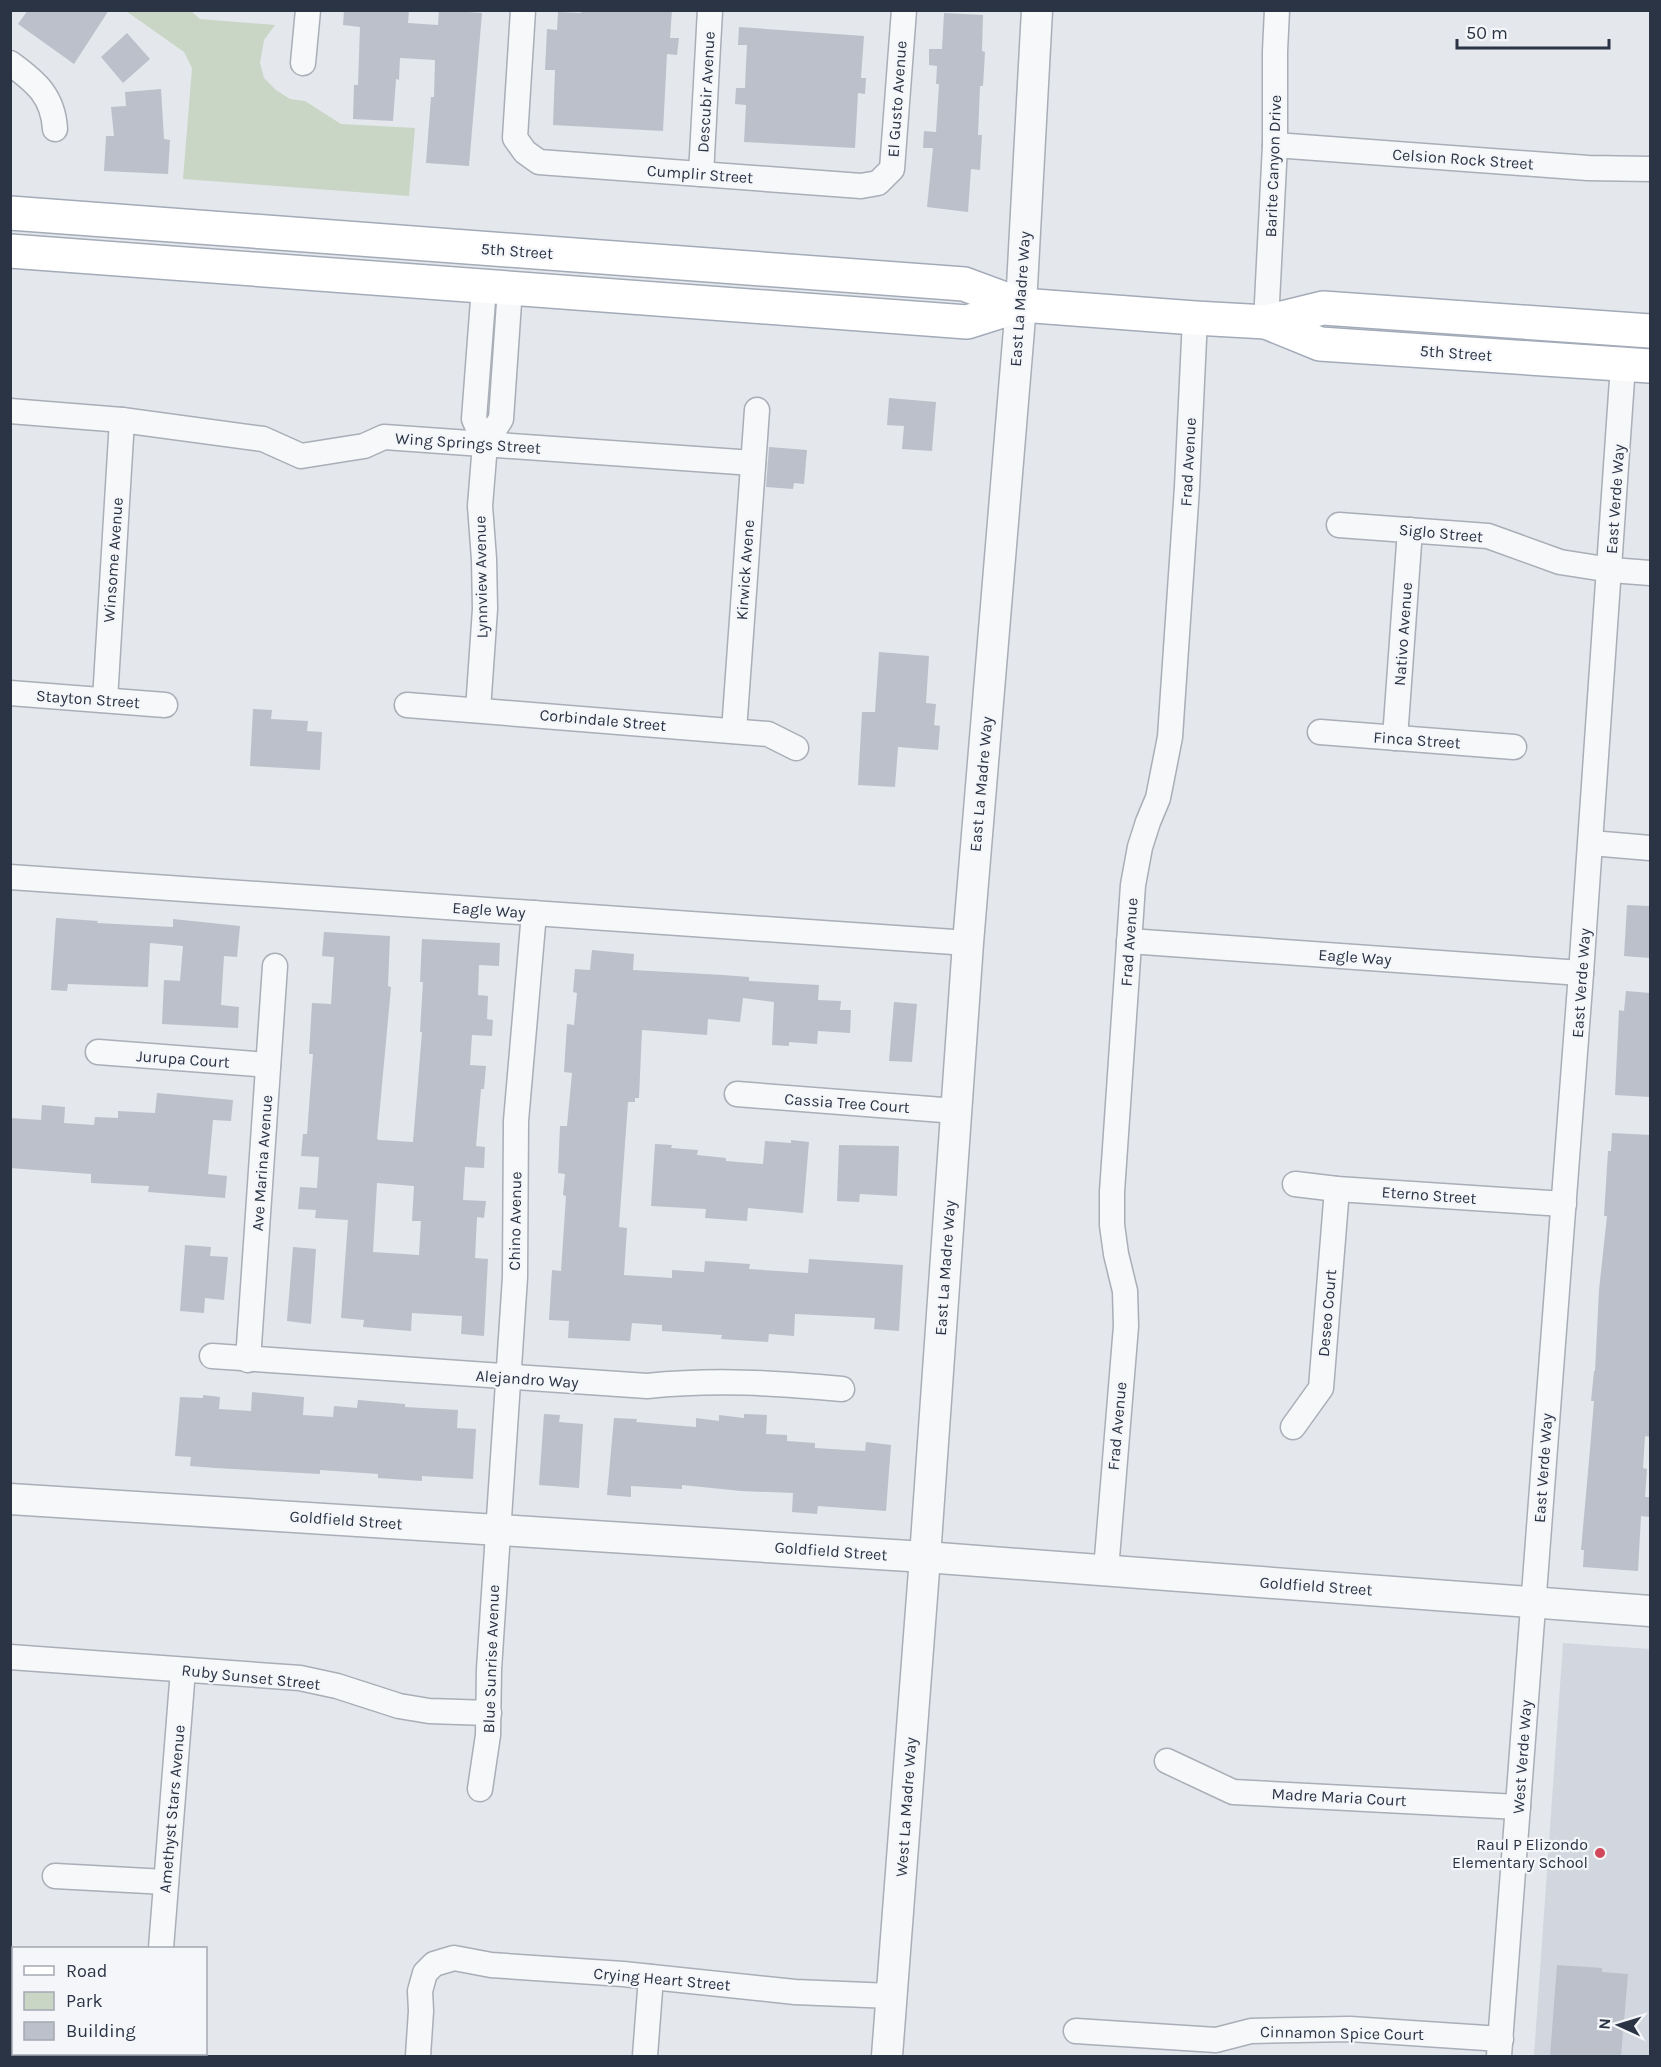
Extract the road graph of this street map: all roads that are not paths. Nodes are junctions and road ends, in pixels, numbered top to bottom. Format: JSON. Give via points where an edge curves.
{"nodes":[{"id":1,"x":308,"y":10,"type":"edge"},
{"id":2,"x":523,"y":10,"type":"edge"},
{"id":3,"x":710,"y":10,"type":"edge"},
{"id":4,"x":904,"y":10,"type":"edge"},
{"id":5,"x":1037,"y":10,"type":"edge"},
{"id":6,"x":1278,"y":10,"type":"edge"},
{"id":7,"x":10,"y":63,"type":"edge"},
{"id":8,"x":303,"y":63,"type":"dead end"},
{"id":9,"x":55,"y":129,"type":"dead end"},
{"id":10,"x":1275,"y":145,"type":"junction"},
{"id":11,"x":1650,"y":169,"type":"edge"},
{"id":12,"x":701,"y":174,"type":"junction"},
{"id":13,"x":878,"y":183,"type":"joint"},
{"id":14,"x":10,"y":213,"type":"edge"},
{"id":15,"x":10,"y":251,"type":"edge"},
{"id":16,"x":497,"y":287,"type":"junction"},
{"id":17,"x":1021,"y":306,"type":"junction"},
{"id":18,"x":1195,"y":318,"type":"junction"},
{"id":19,"x":1266,"y":322,"type":"junction"},
{"id":20,"x":1650,"y":331,"type":"edge"},
{"id":21,"x":1637,"y":365,"type":"edge"},
{"id":22,"x":757,"y":410,"type":"dead end"},
{"id":23,"x":10,"y":411,"type":"edge"},
{"id":24,"x":122,"y":420,"type":"junction"},
{"id":25,"x":485,"y":444,"type":"junction"},
{"id":26,"x":753,"y":463,"type":"junction"},
{"id":27,"x":1339,"y":525,"type":"dead end"},
{"id":28,"x":1410,"y":530,"type":"junction"},
{"id":29,"x":1611,"y":570,"type":"junction"},
{"id":30,"x":1650,"y":573,"type":"edge"},
{"id":31,"x":10,"y":693,"type":"edge"},
{"id":32,"x":105,"y":700,"type":"junction"},
{"id":33,"x":165,"y":705,"type":"dead end"},
{"id":34,"x":407,"y":705,"type":"dead end"},
{"id":35,"x":478,"y":710,"type":"junction"},
{"id":36,"x":734,"y":731,"type":"junction"},
{"id":37,"x":1320,"y":732,"type":"dead end"},
{"id":38,"x":1395,"y":738,"type":"junction"},
{"id":39,"x":1514,"y":747,"type":"dead end"},
{"id":40,"x":796,"y":748,"type":"dead end"},
{"id":41,"x":1591,"y":843,"type":"junction"},
{"id":42,"x":1650,"y":848,"type":"edge"},
{"id":43,"x":10,"y":877,"type":"edge"},
{"id":44,"x":534,"y":913,"type":"junction"},
{"id":45,"x":1129,"y":940,"type":"junction"},
{"id":46,"x":968,"y":943,"type":"junction"},
{"id":47,"x":275,"y":966,"type":"dead end"},
{"id":48,"x":1581,"y":974,"type":"junction"},
{"id":49,"x":98,"y":1052,"type":"dead end"},
{"id":50,"x":268,"y":1065,"type":"junction"},
{"id":51,"x":737,"y":1094,"type":"dead end"},
{"id":52,"x":956,"y":1111,"type":"junction"},
{"id":53,"x":1295,"y":1184,"type":"dead end"},
{"id":54,"x":1337,"y":1189,"type":"junction"},
{"id":55,"x":1564,"y":1204,"type":"junction"},
{"id":56,"x":212,"y":1356,"type":"dead end"},
{"id":57,"x":248,"y":1360,"type":"junction"},
{"id":58,"x":508,"y":1377,"type":"junction"},
{"id":59,"x":842,"y":1389,"type":"dead end"},
{"id":60,"x":1293,"y":1427,"type":"dead end"},
{"id":61,"x":10,"y":1499,"type":"edge"},
{"id":62,"x":497,"y":1530,"type":"junction"},
{"id":63,"x":925,"y":1557,"type":"junction"},
{"id":64,"x":1106,"y":1570,"type":"junction"},
{"id":65,"x":1533,"y":1602,"type":"junction"},
{"id":66,"x":1650,"y":1611,"type":"edge"},
{"id":67,"x":10,"y":1657,"type":"edge"},
{"id":68,"x":183,"y":1670,"type":"junction"},
{"id":69,"x":489,"y":1713,"type":"junction"},
{"id":70,"x":1167,"y":1761,"type":"dead end"},
{"id":71,"x":480,"y":1789,"type":"dead end"},
{"id":72,"x":1518,"y":1807,"type":"junction"},
{"id":73,"x":55,"y":1876,"type":"dead end"},
{"id":74,"x":166,"y":1882,"type":"junction"},
{"id":75,"x":161,"y":1947,"type":"edge"},
{"id":76,"x":651,"y":1977,"type":"junction"},
{"id":77,"x":891,"y":1996,"type":"junction"},
{"id":78,"x":1076,"y":2031,"type":"dead end"},
{"id":79,"x":1500,"y":2048,"type":"edge"},
{"id":80,"x":418,"y":2056,"type":"edge"},
{"id":81,"x":645,"y":2056,"type":"edge"},
{"id":82,"x":887,"y":2056,"type":"edge"}],
"edges":[{"from":1,"to":8,"type":"street"},
{"from":2,"to":12,"type":"street","name":"Cumplir Street","via":[[515,138],[525,152],[539,162]]},
{"from":3,"to":12,"type":"street","name":"Descubir Avenue"},
{"from":4,"to":13,"type":"street","name":"El Gusto Avenue","via":[[892,169]]},
{"from":5,"to":17,"type":"street","name":"East La Madre Way"},
{"from":6,"to":10,"type":"street","name":"Barite Canyon Drive"},
{"from":7,"to":9,"type":"street","via":[[31,78],[48,98]]},
{"from":10,"to":11,"type":"street","name":"Celsion Rock Street"},
{"from":10,"to":19,"type":"street","name":"Barite Canyon Drive"},
{"from":12,"to":13,"type":"street","name":"Cumplir Street","via":[[861,186]]},
{"from":14,"to":17,"type":"main road","name":"5th Street","via":[[964,284]]},
{"from":15,"to":16,"type":"main road","name":"5th Street"},
{"from":16,"to":17,"type":"main road","name":"5th Street","via":[[967,322]]},
{"from":16,"to":25,"type":"street","name":"Lynnview Avenue","via":[[474,419]]},
{"from":17,"to":18,"type":"main road","name":"5th Street"},
{"from":17,"to":46,"type":"street","name":"East La Madre Way"},
{"from":18,"to":19,"type":"main road","name":"5th Street"},
{"from":18,"to":45,"type":"street","name":"Frad Avenue","via":[[1170,737],[1158,798],[1140,848]]},
{"from":19,"to":20,"type":"main road","name":"5th Street","via":[[1323,308]]},
{"from":19,"to":21,"type":"main road","name":"5th Street","via":[[1320,344]]},
{"from":21,"to":29,"type":"street","name":"East Verde Way"},
{"from":22,"to":26,"type":"street","name":"Kirwick Avene"},
{"from":23,"to":24,"type":"street","name":"Wing Springs Street"},
{"from":24,"to":25,"type":"street","name":"Wing Springs Street","via":[[263,439],[301,456],[364,446],[384,437]]},
{"from":24,"to":32,"type":"street","name":"Winsome Avenue"},
{"from":25,"to":26,"type":"street","name":"Wing Springs Street"},
{"from":25,"to":35,"type":"street","name":"Lynnview Avenue","via":[[480,506],[485,609]]},
{"from":26,"to":36,"type":"street","name":"Kirwick Avene"},
{"from":27,"to":28,"type":"street","name":"Siglo Street"},
{"from":28,"to":29,"type":"street","name":"Siglo Street","via":[[1488,536],[1560,562]]},
{"from":28,"to":38,"type":"street","name":"Nativo Avenue"},
{"from":29,"to":30,"type":"street","name":"Siglo Street"},
{"from":29,"to":41,"type":"street","name":"East Verde Way"},
{"from":31,"to":32,"type":"street","name":"Stayton Street"},
{"from":32,"to":33,"type":"street","name":"Stayton Street"},
{"from":34,"to":35,"type":"street","name":"Corbindale Street"},
{"from":35,"to":36,"type":"street","name":"Corbindale Street"},
{"from":36,"to":40,"type":"street","name":"Corbindale Street","via":[[768,734]]},
{"from":37,"to":38,"type":"street","name":"Finca Street"},
{"from":38,"to":39,"type":"street","name":"Finca Street"},
{"from":41,"to":42,"type":"street"},
{"from":41,"to":48,"type":"street","name":"East Verde Way"},
{"from":43,"to":44,"type":"street","name":"Eagle Way"},
{"from":44,"to":46,"type":"street","name":"Eagle Way"},
{"from":44,"to":58,"type":"street","name":"Chino Avenue","via":[[516,1121],[515,1277]]},
{"from":45,"to":48,"type":"street","name":"Eagle Way"},
{"from":45,"to":64,"type":"street","name":"Frad Avenue","via":[[1112,1192],[1126,1326]]},
{"from":46,"to":52,"type":"street","name":"East La Madre Way"},
{"from":47,"to":50,"type":"street","name":"Ave Marina Avenue"},
{"from":48,"to":55,"type":"street","name":"East Verde Way"},
{"from":49,"to":50,"type":"street","name":"Jurupa Court"},
{"from":50,"to":57,"type":"street","name":"Ave Marina Avenue"},
{"from":51,"to":52,"type":"street","name":"Cassia Tree Court"},
{"from":52,"to":63,"type":"street","name":"East La Madre Way"},
{"from":53,"to":54,"type":"street","name":"Eterno Street"},
{"from":54,"to":55,"type":"street","name":"Eterno Street"},
{"from":54,"to":60,"type":"street","name":"Deseo Court","via":[[1321,1388]]},
{"from":55,"to":65,"type":"street","name":"East Verde Way"},
{"from":56,"to":57,"type":"street","name":"Alejandro Way"},
{"from":57,"to":58,"type":"street","name":"Alejandro Way"},
{"from":58,"to":59,"type":"street","name":"Alejandro Way","via":[[647,1386],[761,1382]]},
{"from":58,"to":62,"type":"street","name":"Chino Avenue"},
{"from":61,"to":62,"type":"street","name":"Goldfield Street"},
{"from":62,"to":63,"type":"street","name":"Goldfield Street"},
{"from":62,"to":69,"type":"street","name":"Blue Sunrise Avenue"},
{"from":63,"to":64,"type":"street","name":"Goldfield Street"},
{"from":63,"to":77,"type":"street","name":"West La Madre Way"},
{"from":64,"to":65,"type":"street","name":"Goldfield Street"},
{"from":65,"to":66,"type":"street","name":"Goldfield Street"},
{"from":65,"to":72,"type":"street","name":"West Verde Way"},
{"from":67,"to":68,"type":"street","name":"Ruby Sunset Street"},
{"from":68,"to":69,"type":"street","name":"Ruby Sunset Street","via":[[300,1678],[399,1706]]},
{"from":68,"to":74,"type":"street","name":"Amethyst Stars Avenue"},
{"from":69,"to":71,"type":"street","name":"Blue Sunrise Avenue"},
{"from":70,"to":72,"type":"street","name":"Madre Maria Court","via":[[1233,1792]]},
{"from":72,"to":79,"type":"street","name":"West Verde Way"},
{"from":73,"to":74,"type":"street"},
{"from":74,"to":75,"type":"street","name":"Amethyst Stars Avenue"},
{"from":76,"to":77,"type":"street","name":"Crying Heart Street","via":[[795,1992]]},
{"from":76,"to":80,"type":"street","name":"Crying Heart Street","via":[[491,1965],[454,1958],[434,1964],[425,1974],[420,1991]]},
{"from":76,"to":81,"type":"street"},
{"from":77,"to":82,"type":"street","name":"West La Madre Way"},
{"from":78,"to":79,"type":"street","name":"Cinnamon Spice Court","via":[[1216,2040],[1251,2031],[1350,2030]]}]}
